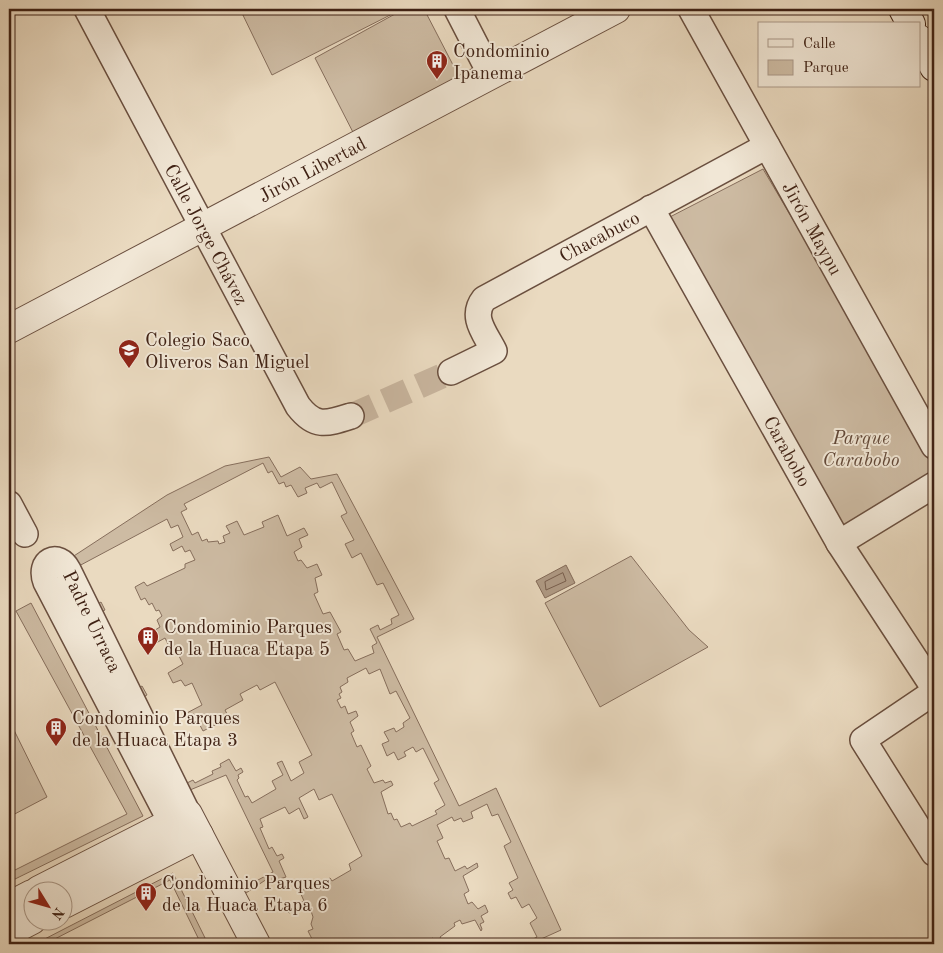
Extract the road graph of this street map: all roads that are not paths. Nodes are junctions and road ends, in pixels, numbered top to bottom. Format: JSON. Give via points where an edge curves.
{"nodes":[{"id":1,"x":87,"y":9,"type":"edge"},
{"id":2,"x":457,"y":9,"type":"edge"},
{"id":3,"x":616,"y":9,"type":"edge"},
{"id":4,"x":691,"y":9,"type":"edge"},
{"id":5,"x":903,"y":9,"type":"edge"},
{"id":6,"x":910,"y":22,"type":"edge"},
{"id":7,"x":920,"y":41,"type":"edge"},
{"id":8,"x":934,"y":67,"type":"edge"},
{"id":9,"x":491,"y":74,"type":"junction"},
{"id":10,"x":767,"y":146,"type":"junction"},
{"id":11,"x":651,"y":208,"type":"junction"},
{"id":12,"x":204,"y":226,"type":"junction"},
{"id":13,"x":9,"y":329,"type":"edge"},
{"id":14,"x":451,"y":372,"type":"tunnel mouth"},
{"id":15,"x":350,"y":416,"type":"tunnel mouth"},
{"id":16,"x":934,"y":446,"type":"edge"},
{"id":17,"x":934,"y":485,"type":"edge"},
{"id":18,"x":9,"y":504,"type":"edge"},
{"id":19,"x":25,"y":534,"type":"dead end"},
{"id":20,"x":840,"y":543,"type":"junction"},
{"id":21,"x":934,"y":690,"type":"edge"},
{"id":22,"x":185,"y":829,"type":"junction"},
{"id":23,"x":934,"y":853,"type":"edge"},
{"id":24,"x":63,"y":880,"type":"edge"},
{"id":25,"x":22,"y":899,"type":"edge"},
{"id":26,"x":72,"y":899,"type":"edge"},
{"id":27,"x":9,"y":906,"type":"edge"},
{"id":28,"x":22,"y":925,"type":"edge"},
{"id":29,"x":9,"y":932,"type":"edge"},
{"id":30,"x":235,"y":944,"type":"edge"},
{"id":31,"x":256,"y":944,"type":"edge"}],
"edges":[{"from":1,"to":12,"type":"street","name":"Calle Jorge Chávez"},
{"from":2,"to":9,"type":"street"},
{"from":3,"to":9,"type":"street","name":"Jirón Libertad"},
{"from":4,"to":10,"type":"street","name":"Jirón Maypu"},
{"from":5,"to":6,"type":"street"},
{"from":7,"to":8,"type":"street"},
{"from":9,"to":12,"type":"street","name":"Jirón Libertad"},
{"from":10,"to":11,"type":"street","name":"Chacabuco"},
{"from":10,"to":16,"type":"street","name":"Jirón Maypu"},
{"from":11,"to":14,"type":"street","name":"Chacabuco","via":[[484,299],[477,307],[476,317],[494,351]]},
{"from":11,"to":20,"type":"street","name":"Carabobo"},
{"from":12,"to":13,"type":"street","name":"Jirón Libertad"},
{"from":12,"to":15,"type":"street","name":"Calle Jorge Chávez","via":[[298,406],[309,418],[321,424]]},
{"from":17,"to":20,"type":"street"},
{"from":18,"to":19,"type":"street"},
{"from":20,"to":21,"type":"street","name":"Carabobo"},
{"from":21,"to":23,"type":"street","via":[[863,740]]},
{"from":22,"to":22,"type":"street","name":"Padre Urraca","via":[[64,563],[51,561],[45,565],[43,574],[46,582]]},
{"from":22,"to":24,"type":"street"},
{"from":22,"to":26,"type":"street"},
{"from":22,"to":30,"type":"street","name":"Padre Urraca"},
{"from":22,"to":31,"type":"street","name":"Padre Urraca"},
{"from":25,"to":27,"type":"street"},
{"from":28,"to":29,"type":"street"}]}
